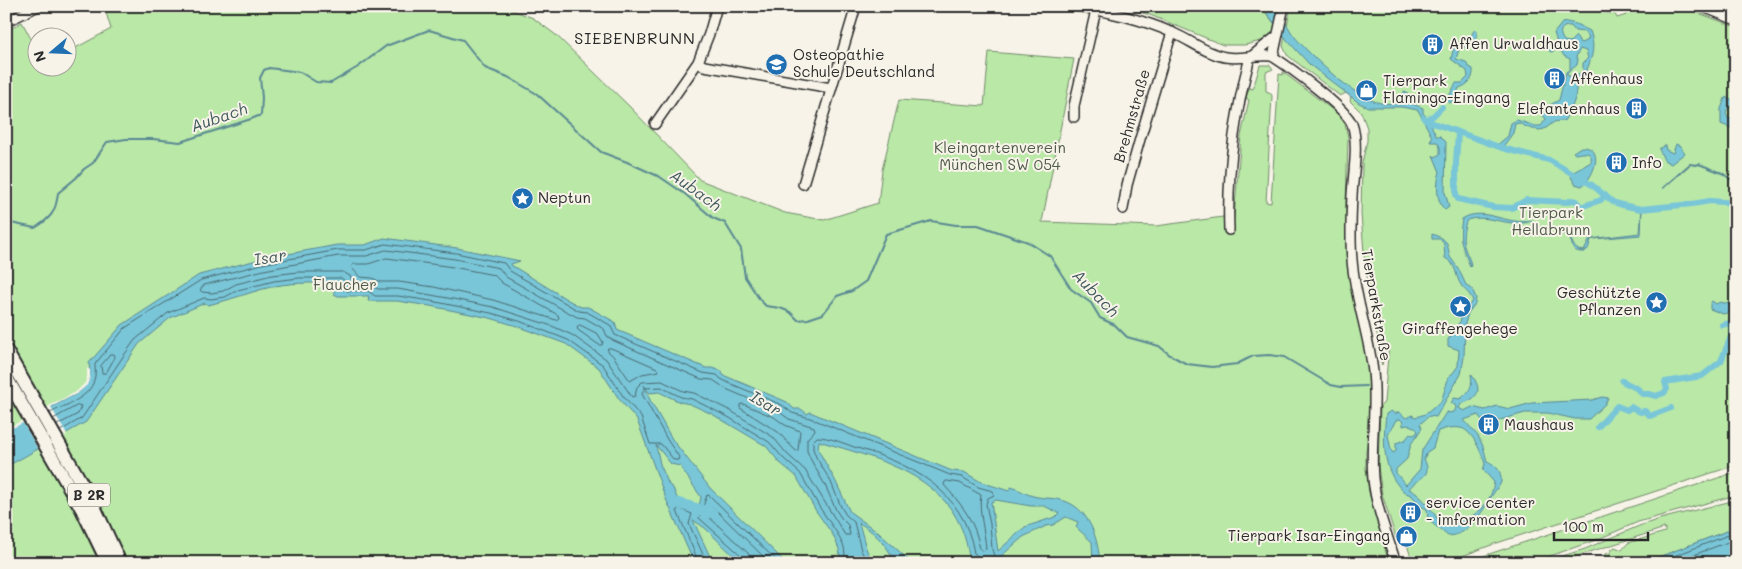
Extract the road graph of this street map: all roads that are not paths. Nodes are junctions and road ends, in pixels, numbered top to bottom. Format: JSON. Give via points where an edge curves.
{"nodes":[{"id":1,"x":38,"y":6,"type":"edge"},
{"id":2,"x":717,"y":6,"type":"edge"},
{"id":3,"x":856,"y":6,"type":"edge"},
{"id":4,"x":1076,"y":6,"type":"edge"},
{"id":5,"x":1701,"y":6,"type":"edge"},
{"id":6,"x":1096,"y":10,"type":"junction"},
{"id":7,"x":1283,"y":11,"type":"edge"},
{"id":8,"x":1736,"y":20,"type":"edge"},
{"id":9,"x":6,"y":22,"type":"edge"},
{"id":10,"x":1172,"y":32,"type":"junction"},
{"id":11,"x":1278,"y":34,"type":"junction"},
{"id":12,"x":1250,"y":57,"type":"junction"},
{"id":13,"x":1274,"y":57,"type":"junction"},
{"id":14,"x":698,"y":62,"type":"junction"},
{"id":15,"x":830,"y":88,"type":"junction"},
{"id":16,"x":1074,"y":117,"type":"dead end"},
{"id":17,"x":655,"y":124,"type":"dead end"},
{"id":18,"x":803,"y":184,"type":"dead end"},
{"id":19,"x":1123,"y":209,"type":"dead end"},
{"id":20,"x":1229,"y":230,"type":"dead end"},
{"id":21,"x":6,"y":351,"type":"edge"},
{"id":22,"x":6,"y":377,"type":"edge"},
{"id":23,"x":118,"y":557,"type":"edge"},
{"id":24,"x":106,"y":563,"type":"edge"},
{"id":25,"x":124,"y":563,"type":"edge"},
{"id":26,"x":1396,"y":563,"type":"edge"}],
"edges":[{"from":1,"to":9,"type":"street"},
{"from":2,"to":14,"type":"street"},
{"from":3,"to":15,"type":"street"},
{"from":4,"to":6,"type":"street"},
{"from":5,"to":8,"type":"street"},
{"from":6,"to":10,"type":"street"},
{"from":6,"to":16,"type":"street"},
{"from":7,"to":11,"type":"street"},
{"from":10,"to":12,"type":"street","via":[[1223,57]]},
{"from":10,"to":19,"type":"street","name":"Brehmstraße","via":[[1127,185]]},
{"from":11,"to":12,"type":"street"},
{"from":11,"to":13,"type":"street"},
{"from":12,"to":13,"type":"street"},
{"from":12,"to":20,"type":"street","via":[[1235,132]]},
{"from":13,"to":26,"type":"street","name":"Tierparkstraße","via":[[1343,111],[1354,129],[1352,260],[1373,372],[1373,478],[1376,499]]},
{"from":14,"to":15,"type":"street","via":[[704,66]]},
{"from":14,"to":17,"type":"street"},
{"from":15,"to":18,"type":"street"},
{"from":21,"to":23,"type":"highway","number":"B 2R","via":[[91,500]]},
{"from":22,"to":24,"type":"highway","number":"B 2R","via":[[82,509]]},
{"from":23,"to":25,"type":"highway"}]}
